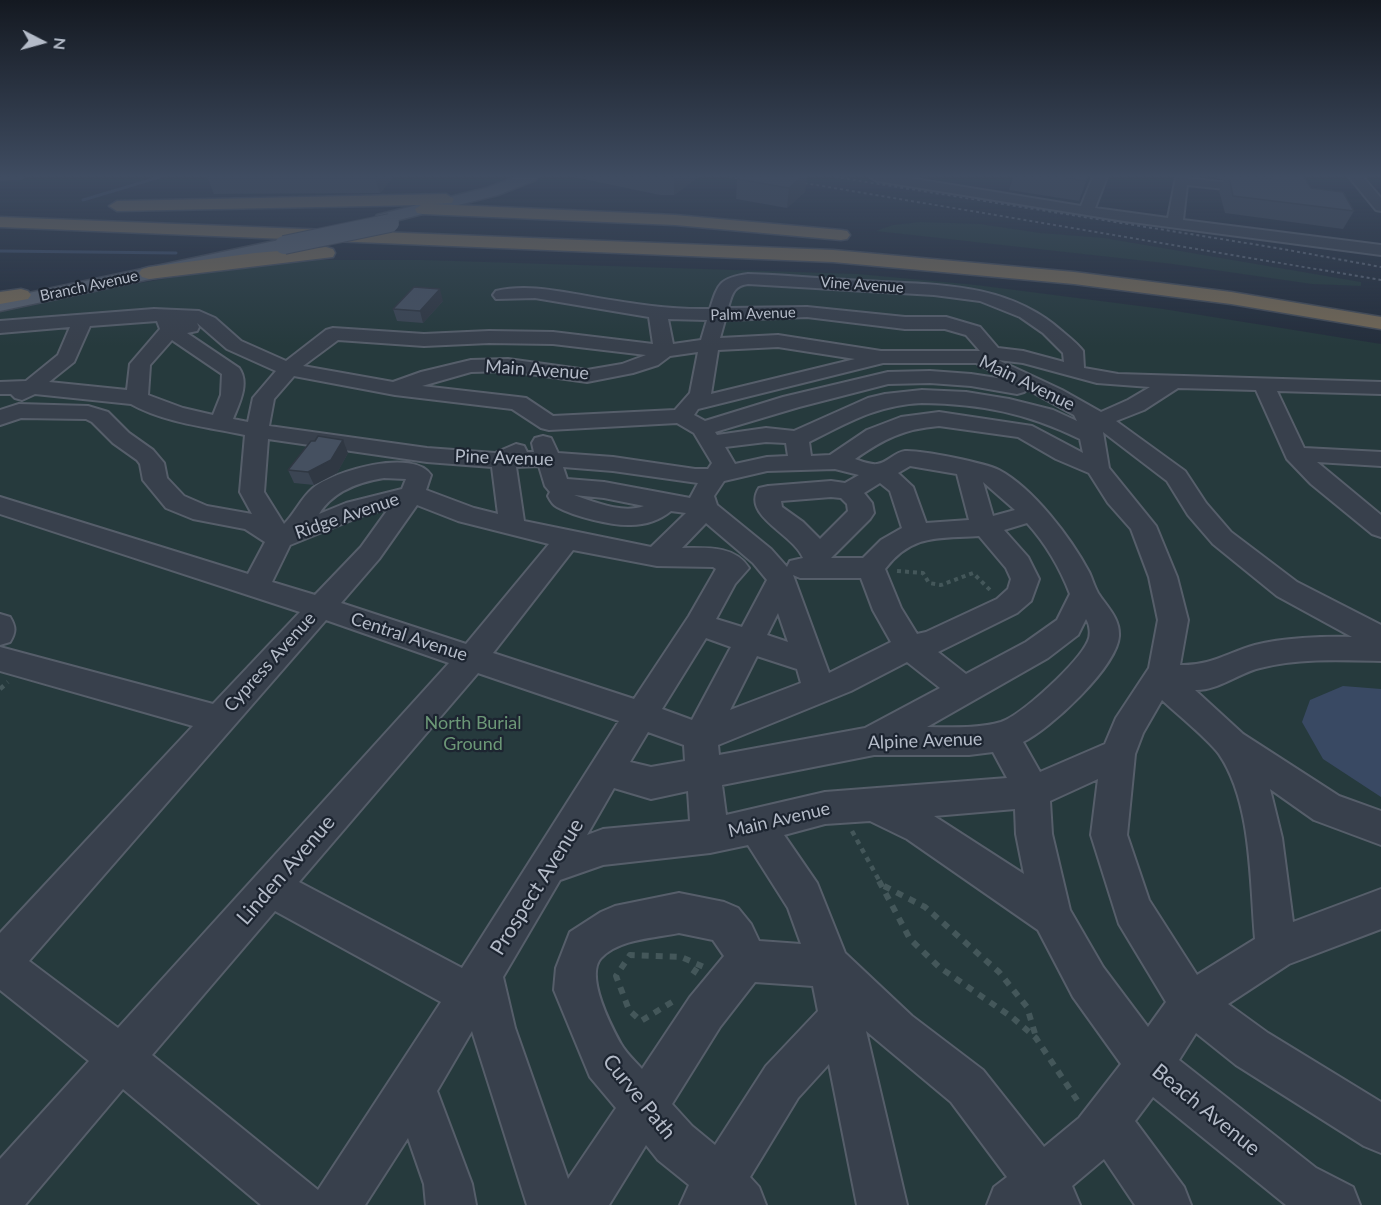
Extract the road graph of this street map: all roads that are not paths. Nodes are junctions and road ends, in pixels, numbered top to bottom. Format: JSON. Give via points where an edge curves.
{"nodes":[{"id":1,"x":312,"y":233,"type":"edge"},
{"id":2,"x":326,"y":233,"type":"edge"},
{"id":3,"x":608,"y":233,"type":"edge"},
{"id":4,"x":821,"y":233,"type":"edge"},
{"id":5,"x":1283,"y":233,"type":"edge"},
{"id":6,"x":351,"y":236,"type":"junction"},
{"id":7,"x":862,"y":237,"type":"dead end"},
{"id":8,"x":18,"y":241,"type":"dead end"},
{"id":9,"x":281,"y":243,"type":"junction"},
{"id":10,"x":1381,"y":250,"type":"edge"},
{"id":11,"x":997,"y":253,"type":"dead end"},
{"id":12,"x":1018,"y":257,"type":"junction"},
{"id":13,"x":149,"y":273,"type":"junction"},
{"id":14,"x":21,"y":295,"type":"joint"},
{"id":15,"x":502,"y":295,"type":"dead end"},
{"id":16,"x":0,"y":299,"type":"edge"},
{"id":17,"x":601,"y":303,"type":"junction"},
{"id":18,"x":0,"y":305,"type":"edge"},
{"id":19,"x":1381,"y":308,"type":"edge"},
{"id":20,"x":658,"y":313,"type":"junction"},
{"id":21,"x":717,"y":316,"type":"junction"},
{"id":22,"x":82,"y":321,"type":"junction"},
{"id":23,"x":167,"y":322,"type":"junction"},
{"id":24,"x":1381,"y":323,"type":"edge"},
{"id":25,"x":0,"y":327,"type":"edge"},
{"id":26,"x":557,"y":338,"type":"junction"},
{"id":27,"x":1381,"y":338,"type":"edge"},
{"id":28,"x":710,"y":344,"type":"junction"},
{"id":29,"x":664,"y":351,"type":"junction"},
{"id":30,"x":877,"y":358,"type":"junction"},
{"id":31,"x":988,"y":358,"type":"junction"},
{"id":32,"x":508,"y":364,"type":"junction"},
{"id":33,"x":288,"y":369,"type":"junction"},
{"id":34,"x":1074,"y":371,"type":"junction"},
{"id":35,"x":888,"y":378,"type":"junction"},
{"id":36,"x":971,"y":380,"type":"junction"},
{"id":37,"x":1172,"y":382,"type":"junction"},
{"id":38,"x":1264,"y":385,"type":"junction"},
{"id":39,"x":30,"y":387,"type":"junction"},
{"id":40,"x":0,"y":388,"type":"edge"},
{"id":41,"x":1373,"y":388,"type":"edge"},
{"id":42,"x":395,"y":389,"type":"junction"},
{"id":43,"x":1055,"y":394,"type":"junction"},
{"id":44,"x":963,"y":400,"type":"junction"},
{"id":45,"x":882,"y":401,"type":"junction"},
{"id":46,"x":143,"y":402,"type":"junction"},
{"id":47,"x":93,"y":407,"type":"junction"},
{"id":48,"x":1381,"y":408,"type":"edge"},
{"id":49,"x":9,"y":414,"type":"edge"},
{"id":50,"x":697,"y":417,"type":"junction"},
{"id":51,"x":846,"y":417,"type":"junction"},
{"id":52,"x":909,"y":422,"type":"junction"},
{"id":53,"x":967,"y":423,"type":"junction"},
{"id":54,"x":220,"y":424,"type":"junction"},
{"id":55,"x":1091,"y":424,"type":"junction"},
{"id":56,"x":544,"y":428,"type":"junction"},
{"id":57,"x":257,"y":431,"type":"junction"},
{"id":58,"x":875,"y":435,"type":"junction"},
{"id":59,"x":799,"y":451,"type":"junction"},
{"id":60,"x":1295,"y":454,"type":"junction"},
{"id":61,"x":501,"y":459,"type":"junction"},
{"id":62,"x":548,"y":459,"type":"junction"},
{"id":63,"x":1381,"y":459,"type":"edge"},
{"id":64,"x":835,"y":462,"type":"junction"},
{"id":65,"x":1097,"y":468,"type":"junction"},
{"id":66,"x":968,"y":469,"type":"junction"},
{"id":67,"x":882,"y":473,"type":"junction"},
{"id":68,"x":714,"y":476,"type":"junction"},
{"id":69,"x":849,"y":491,"type":"junction"},
{"id":70,"x":412,"y":494,"type":"junction"},
{"id":71,"x":768,"y":494,"type":"junction"},
{"id":72,"x":13,"y":509,"type":"edge"},
{"id":73,"x":705,"y":509,"type":"junction"},
{"id":74,"x":1033,"y":513,"type":"junction"},
{"id":75,"x":856,"y":518,"type":"junction"},
{"id":76,"x":512,"y":527,"type":"junction"},
{"id":77,"x":986,"y":527,"type":"junction"},
{"id":78,"x":1381,"y":528,"type":"edge"},
{"id":79,"x":0,"y":531,"type":"edge"},
{"id":80,"x":910,"y":535,"type":"junction"},
{"id":81,"x":280,"y":539,"type":"junction"},
{"id":82,"x":567,"y":540,"type":"junction"},
{"id":83,"x":657,"y":557,"type":"junction"},
{"id":84,"x":818,"y":562,"type":"junction"},
{"id":85,"x":871,"y":568,"type":"junction"},
{"id":86,"x":762,"y":572,"type":"junction"},
{"id":87,"x":255,"y":587,"type":"junction"},
{"id":88,"x":1084,"y":594,"type":"junction"},
{"id":89,"x":319,"y":607,"type":"junction"},
{"id":90,"x":699,"y":624,"type":"junction"},
{"id":91,"x":0,"y":625,"type":"edge"},
{"id":92,"x":0,"y":634,"type":"edge"},
{"id":93,"x":1381,"y":639,"type":"edge"},
{"id":94,"x":749,"y":641,"type":"junction"},
{"id":95,"x":909,"y":647,"type":"junction"},
{"id":96,"x":1381,"y":649,"type":"edge"},
{"id":97,"x":472,"y":658,"type":"junction"},
{"id":98,"x":0,"y":659,"type":"edge"},
{"id":99,"x":808,"y":661,"type":"junction"},
{"id":100,"x":1159,"y":677,"type":"junction"},
{"id":101,"x":819,"y":689,"type":"junction"},
{"id":102,"x":963,"y":689,"type":"junction"},
{"id":103,"x":644,"y":716,"type":"junction"},
{"id":104,"x":218,"y":720,"type":"junction"},
{"id":105,"x":1002,"y":736,"type":"junction"},
{"id":106,"x":700,"y":737,"type":"junction"},
{"id":107,"x":874,"y":741,"type":"junction"},
{"id":108,"x":1231,"y":744,"type":"junction"},
{"id":109,"x":1118,"y":754,"type":"junction"},
{"id":110,"x":606,"y":770,"type":"junction"},
{"id":111,"x":705,"y":771,"type":"junction"},
{"id":112,"x":1032,"y":792,"type":"junction"},
{"id":113,"x":586,"y":806,"type":"junction"},
{"id":114,"x":858,"y":806,"type":"junction"},
{"id":115,"x":757,"y":826,"type":"junction"},
{"id":116,"x":1381,"y":828,"type":"edge"},
{"id":117,"x":710,"y":836,"type":"junction"},
{"id":118,"x":603,"y":847,"type":"junction"},
{"id":119,"x":550,"y":865,"type":"junction"},
{"id":120,"x":271,"y":888,"type":"junction"},
{"id":121,"x":1381,"y":909,"type":"edge"},
{"id":122,"x":1052,"y":916,"type":"junction"},
{"id":123,"x":1276,"y":949,"type":"junction"},
{"id":124,"x":0,"y":964,"type":"edge"},
{"id":125,"x":727,"y":965,"type":"junction"},
{"id":126,"x":830,"y":967,"type":"junction"},
{"id":127,"x":476,"y":986,"type":"junction"},
{"id":128,"x":1191,"y":1003,"type":"junction"},
{"id":129,"x":840,"y":1018,"type":"junction"},
{"id":130,"x":121,"y":1058,"type":"junction"},
{"id":131,"x":1149,"y":1065,"type":"junction"},
{"id":132,"x":413,"y":1088,"type":"junction"},
{"id":133,"x":644,"y":1106,"type":"junction"},
{"id":134,"x":1102,"y":1128,"type":"junction"},
{"id":135,"x":1381,"y":1129,"type":"edge"},
{"id":136,"x":0,"y":1196,"type":"edge"},
{"id":137,"x":722,"y":1196,"type":"edge"},
{"id":138,"x":1036,"y":1197,"type":"edge"},
{"id":139,"x":299,"y":1205,"type":"edge"},
{"id":140,"x":336,"y":1205,"type":"edge"},
{"id":141,"x":451,"y":1205,"type":"edge"},
{"id":142,"x":552,"y":1205,"type":"edge"},
{"id":143,"x":580,"y":1205,"type":"edge"},
{"id":144,"x":882,"y":1205,"type":"edge"},
{"id":145,"x":1166,"y":1205,"type":"edge"},
{"id":146,"x":1335,"y":1205,"type":"edge"}],
"edges":[{"from":1,"to":6,"type":"highway"},
{"from":2,"to":9,"type":"main road","name":"Branch Avenue","bridge":true},
{"from":3,"to":12,"type":"highway","via":[[906,247]]},
{"from":4,"to":7,"type":"highway"},
{"from":5,"to":10,"type":"street"},
{"from":6,"to":8,"type":"highway","via":[[86,236]]},
{"from":6,"to":24,"type":"highway","via":[[784,253],[928,263],[1149,287]]},
{"from":9,"to":13,"type":"main road","name":"Branch Avenue"},
{"from":9,"to":14,"type":"main road","name":"Branch Avenue"},
{"from":11,"to":12,"type":"highway"},
{"from":12,"to":19,"type":"highway","via":[[1169,275]]},
{"from":13,"to":18,"type":"main road","name":"Branch Avenue"},
{"from":13,"to":27,"type":"highway","via":[[276,257],[376,252],[803,267],[1067,290]]},
{"from":14,"to":16,"type":"highway"},
{"from":15,"to":17,"type":"street","name":"Palm Avenue","via":[[535,293]]},
{"from":17,"to":20,"type":"street","name":"Palm Avenue"},
{"from":17,"to":26,"type":"street"},
{"from":20,"to":21,"type":"street","name":"Palm Avenue"},
{"from":20,"to":29,"type":"street"},
{"from":21,"to":28,"type":"street","name":"Vine Avenue"},
{"from":21,"to":31,"type":"street","name":"Palm Avenue","via":[[807,312],[946,323],[973,331]]},
{"from":21,"to":34,"type":"street","name":"Vine Avenue","via":[[725,288],[741,279],[967,292],[1005,303],[1038,319],[1073,351]]},
{"from":22,"to":23,"type":"street"},
{"from":22,"to":25,"type":"street"},
{"from":22,"to":39,"type":"street","via":[[67,358]]},
{"from":23,"to":33,"type":"street","via":[[199,317],[234,345]]},
{"from":23,"to":46,"type":"street","via":[[140,363]]},
{"from":23,"to":54,"type":"street","via":[[232,372],[232,395]]},
{"from":26,"to":29,"type":"street"},
{"from":26,"to":32,"type":"street"},
{"from":26,"to":33,"type":"street","via":[[424,340],[333,334]]},
{"from":28,"to":29,"type":"street","name":"Main Avenue"},
{"from":28,"to":30,"type":"street","name":"Main Avenue","via":[[778,341]]},
{"from":28,"to":50,"type":"street","name":"Vine Avenue"},
{"from":29,"to":32,"type":"street","name":"Main Avenue","via":[[651,361],[626,369],[587,375]]},
{"from":30,"to":31,"type":"street","name":"Main Avenue"},
{"from":30,"to":35,"type":"street"},
{"from":30,"to":50,"type":"street"},
{"from":31,"to":34,"type":"street","via":[[1029,358]]},
{"from":31,"to":36,"type":"street"},
{"from":31,"to":43,"type":"street","name":"Main Avenue"},
{"from":32,"to":42,"type":"street","name":"Main Avenue","via":[[471,366]]},
{"from":33,"to":42,"type":"street"},
{"from":33,"to":57,"type":"street","via":[[264,398]]},
{"from":34,"to":37,"type":"street","via":[[1118,380]]},
{"from":35,"to":36,"type":"street"},
{"from":35,"to":50,"type":"street","via":[[791,402]]},
{"from":36,"to":43,"type":"street"},
{"from":36,"to":44,"type":"street"},
{"from":37,"to":38,"type":"street"},
{"from":37,"to":55,"type":"street","via":[[1136,405]]},
{"from":38,"to":41,"type":"street"},
{"from":38,"to":60,"type":"street"},
{"from":39,"to":40,"type":"street","name":"Pine Avenue"},
{"from":39,"to":47,"type":"street","name":"Pine Avenue"},
{"from":39,"to":49,"type":"street","via":[[16,400]]},
{"from":41,"to":48,"type":"street"},
{"from":42,"to":56,"type":"street","via":[[518,403]]},
{"from":43,"to":55,"type":"street","name":"Main Avenue"},
{"from":44,"to":45,"type":"street","via":[[936,397]]},
{"from":44,"to":53,"type":"street"},
{"from":44,"to":55,"type":"street","via":[[1008,405]]},
{"from":45,"to":51,"type":"street"},
{"from":45,"to":52,"type":"street"},
{"from":46,"to":47,"type":"street","name":"Pine Avenue"},
{"from":46,"to":54,"type":"street","name":"Pine Avenue"},
{"from":47,"to":49,"type":"street"},
{"from":47,"to":81,"type":"street","name":"Ridge Avenue","via":[[121,438],[152,463],[155,480],[175,502],[202,513],[252,522]]},
{"from":50,"to":56,"type":"street"},
{"from":50,"to":59,"type":"street","via":[[754,436],[789,436]]},
{"from":50,"to":68,"type":"street","via":[[724,462]]},
{"from":51,"to":58,"type":"street"},
{"from":51,"to":59,"type":"street"},
{"from":52,"to":53,"type":"street","via":[[939,419]]},
{"from":52,"to":58,"type":"street"},
{"from":53,"to":65,"type":"street","via":[[1024,432]]},
{"from":54,"to":57,"type":"street","name":"Pine Avenue"},
{"from":55,"to":65,"type":"street"},
{"from":55,"to":93,"type":"street","via":[[1176,476],[1221,537],[1287,589]]},
{"from":56,"to":61,"type":"street"},
{"from":56,"to":62,"type":"street"},
{"from":57,"to":61,"type":"street","name":"Pine Avenue","via":[[427,454]]},
{"from":57,"to":81,"type":"street","via":[[252,492]]},
{"from":58,"to":64,"type":"street"},
{"from":59,"to":64,"type":"street","name":"Pine Avenue"},
{"from":59,"to":68,"type":"street","name":"Pine Avenue","via":[[767,464]]},
{"from":60,"to":63,"type":"street"},
{"from":60,"to":78,"type":"street"},
{"from":61,"to":62,"type":"street","name":"Pine Avenue"},
{"from":61,"to":76,"type":"street"},
{"from":62,"to":68,"type":"street","name":"Pine Avenue"},
{"from":62,"to":73,"type":"street","via":[[559,495],[565,501],[633,518],[652,512],[665,502]]},
{"from":64,"to":67,"type":"street","name":"Pine Avenue"},
{"from":65,"to":100,"type":"street","via":[[1143,526],[1163,577],[1173,620],[1164,670]]},
{"from":66,"to":67,"type":"street","name":"Alpine Avenue","via":[[906,458]]},
{"from":66,"to":74,"type":"street","name":"Alpine Avenue","via":[[990,475]]},
{"from":66,"to":77,"type":"street","via":[[978,515]]},
{"from":67,"to":69,"type":"street","name":"Alpine Avenue"},
{"from":67,"to":80,"type":"street","via":[[901,487]]},
{"from":68,"to":71,"type":"street"},
{"from":68,"to":73,"type":"street","via":[[702,496]]},
{"from":69,"to":71,"type":"street"},
{"from":69,"to":75,"type":"street","via":[[859,503],[861,513]]},
{"from":70,"to":76,"type":"street","name":"Ridge Avenue"},
{"from":70,"to":81,"type":"street","name":"Ridge Avenue","via":[[355,509]]},
{"from":70,"to":89,"type":"street","name":"Cypress Avenue","via":[[370,553]]},
{"from":71,"to":84,"type":"street","via":[[770,511],[796,529]]},
{"from":72,"to":79,"type":"street"},
{"from":72,"to":87,"type":"street","name":"Central Avenue"},
{"from":73,"to":83,"type":"street"},
{"from":73,"to":86,"type":"street","via":[[762,556]]},
{"from":74,"to":77,"type":"street"},
{"from":74,"to":88,"type":"street","name":"Alpine Avenue","via":[[1076,573]]},
{"from":75,"to":80,"type":"street"},
{"from":75,"to":84,"type":"street"},
{"from":76,"to":82,"type":"street","name":"Ridge Avenue"},
{"from":77,"to":80,"type":"street"},
{"from":77,"to":95,"type":"street","via":[[1018,564],[1025,579],[1021,594],[1007,606],[931,643]]},
{"from":80,"to":85,"type":"street","via":[[880,554]]},
{"from":81,"to":87,"type":"street"},
{"from":82,"to":83,"type":"street","name":"Ridge Avenue"},
{"from":82,"to":97,"type":"street","name":"Linden Avenue"},
{"from":83,"to":86,"type":"street","name":"Ridge Avenue","via":[[718,558]]},
{"from":84,"to":85,"type":"street"},
{"from":84,"to":86,"type":"street"},
{"from":85,"to":95,"type":"street","via":[[887,610]]},
{"from":86,"to":90,"type":"street","name":"Prospect Avenue","via":[[724,578]]},
{"from":86,"to":94,"type":"street"},
{"from":86,"to":99,"type":"street"},
{"from":87,"to":89,"type":"street","name":"Central Avenue"},
{"from":88,"to":102,"type":"street","via":[[1061,633]]},
{"from":88,"to":105,"type":"street","name":"Alpine Avenue","via":[[1104,623],[1099,650],[1077,680],[1023,727]]},
{"from":89,"to":97,"type":"street","name":"Central Avenue"},
{"from":89,"to":104,"type":"street","name":"Cypress Avenue"},
{"from":90,"to":94,"type":"street"},
{"from":90,"to":103,"type":"street","name":"Prospect Avenue"},
{"from":91,"to":92,"type":"street"},
{"from":94,"to":99,"type":"street"},
{"from":94,"to":106,"type":"street"},
{"from":95,"to":101,"type":"street"},
{"from":95,"to":102,"type":"street"},
{"from":96,"to":100,"type":"street","via":[[1329,648],[1258,656],[1200,678]]},
{"from":97,"to":103,"type":"street","name":"Central Avenue"},
{"from":97,"to":120,"type":"street","name":"Linden Avenue"},
{"from":98,"to":104,"type":"street"},
{"from":99,"to":101,"type":"street"},
{"from":100,"to":108,"type":"street"},
{"from":100,"to":109,"type":"street","via":[[1128,728]]},
{"from":101,"to":106,"type":"street"},
{"from":102,"to":107,"type":"street"},
{"from":103,"to":106,"type":"street"},
{"from":103,"to":110,"type":"street","name":"Prospect Avenue"},
{"from":104,"to":124,"type":"street","name":"Cypress Avenue"},
{"from":105,"to":107,"type":"street","name":"Alpine Avenue","via":[[969,741]]},
{"from":105,"to":112,"type":"street"},
{"from":106,"to":111,"type":"street"},
{"from":107,"to":111,"type":"street","name":"Alpine Avenue"},
{"from":108,"to":116,"type":"street","via":[[1327,808]]},
{"from":108,"to":123,"type":"street","via":[[1255,794],[1264,838]]},
{"from":109,"to":112,"type":"street","name":"Main Avenue"},
{"from":109,"to":128,"type":"street","via":[[1109,835],[1133,910]]},
{"from":110,"to":111,"type":"street","name":"Alpine Avenue","via":[[651,783]]},
{"from":110,"to":113,"type":"street","name":"Prospect Avenue"},
{"from":111,"to":117,"type":"street"},
{"from":112,"to":114,"type":"street","name":"Main Avenue"},
{"from":112,"to":122,"type":"street","name":"Beach Avenue","via":[[1034,834]]},
{"from":113,"to":118,"type":"street"},
{"from":113,"to":119,"type":"street","name":"Prospect Avenue"},
{"from":114,"to":115,"type":"street","name":"Main Avenue","via":[[825,808]]},
{"from":114,"to":122,"type":"street","via":[[920,827]]},
{"from":115,"to":117,"type":"street","name":"Main Avenue"},
{"from":115,"to":126,"type":"street","via":[[804,897]]},
{"from":117,"to":118,"type":"street","name":"Main Avenue"},
{"from":118,"to":119,"type":"street","name":"Main Avenue"},
{"from":119,"to":127,"type":"street","name":"Prospect Avenue"},
{"from":120,"to":127,"type":"street"},
{"from":120,"to":130,"type":"street","name":"Linden Avenue"},
{"from":121,"to":123,"type":"street"},
{"from":122,"to":131,"type":"street","name":"Beach Avenue","via":[[1088,982]]},
{"from":123,"to":128,"type":"street"},
{"from":124,"to":130,"type":"street"},
{"from":125,"to":126,"type":"street"},
{"from":125,"to":133,"type":"street","via":[[705,1012]]},
{"from":125,"to":133,"type":"street","name":"Curve Path","via":[[737,938],[724,922],[679,913],[615,926],[584,946],[577,968],[576,995],[606,1061]]},
{"from":126,"to":129,"type":"street"},
{"from":126,"to":138,"type":"street","via":[[897,1031],[967,1086]]},
{"from":127,"to":132,"type":"street","name":"Prospect Avenue"},
{"from":127,"to":142,"type":"street"},
{"from":128,"to":131,"type":"street"},
{"from":128,"to":135,"type":"street","via":[[1252,1049]]},
{"from":129,"to":137,"type":"street","via":[[782,1082]]},
{"from":129,"to":144,"type":"street"},
{"from":130,"to":136,"type":"street","name":"Linden Avenue"},
{"from":130,"to":139,"type":"street"},
{"from":131,"to":134,"type":"street"},
{"from":131,"to":146,"type":"street","name":"Beach Avenue","via":[[1299,1185]]},
{"from":132,"to":140,"type":"street","name":"Prospect Avenue"},
{"from":132,"to":141,"type":"street","via":[[448,1184]]},
{"from":133,"to":137,"type":"street","name":"Curve Path"},
{"from":133,"to":143,"type":"street"},
{"from":134,"to":138,"type":"street"},
{"from":134,"to":145,"type":"street"}]}
